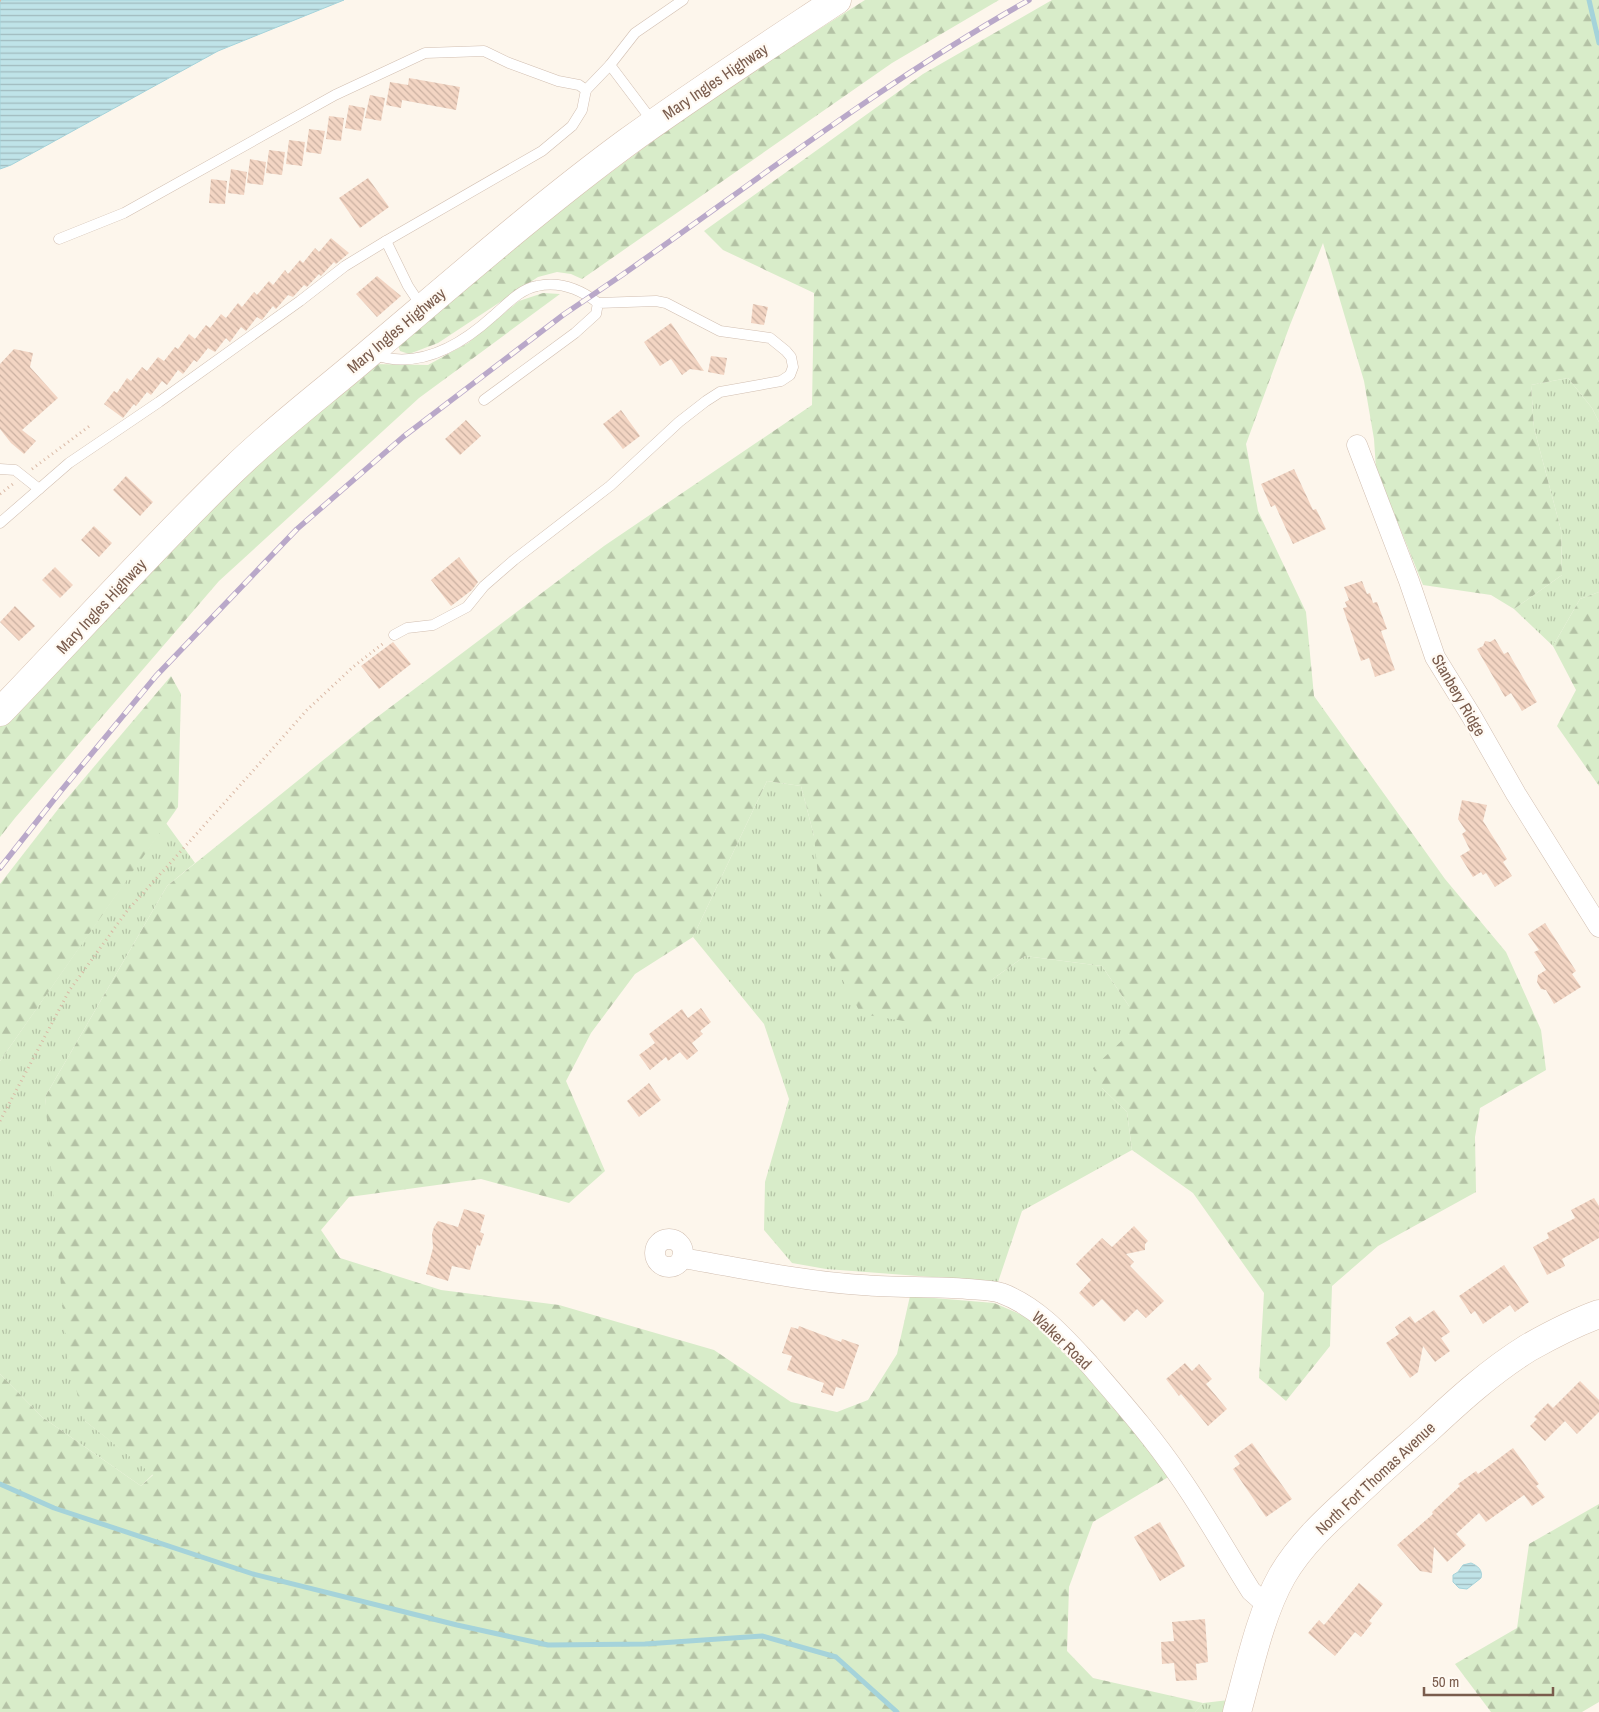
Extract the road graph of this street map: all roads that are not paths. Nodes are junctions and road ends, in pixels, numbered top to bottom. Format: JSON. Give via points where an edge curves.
{"nodes":[{"id":1,"x":683,"y":0,"type":"edge"},
{"id":2,"x":837,"y":0,"type":"edge"},
{"id":3,"x":610,"y":65,"type":"junction"},
{"id":4,"x":586,"y":90,"type":"junction"},
{"id":5,"x":654,"y":123,"type":"junction"},
{"id":6,"x":59,"y":239,"type":"dead end"},
{"id":7,"x":386,"y":241,"type":"junction"},
{"id":8,"x":598,"y":303,"type":"junction"},
{"id":9,"x":422,"y":308,"type":"junction"},
{"id":10,"x":370,"y":353,"type":"junction"},
{"id":11,"x":484,"y":400,"type":"dead end"},
{"id":12,"x":1357,"y":445,"type":"dead end"},
{"id":13,"x":0,"y":469,"type":"edge"},
{"id":14,"x":39,"y":489,"type":"junction"},
{"id":15,"x":0,"y":523,"type":"edge"},
{"id":16,"x":394,"y":635,"type":"road end"},
{"id":17,"x":0,"y":712,"type":"edge"},
{"id":18,"x":1599,"y":928,"type":"edge"},
{"id":19,"x":682,"y":1258,"type":"dead end"},
{"id":20,"x":1599,"y":1314,"type":"edge"},
{"id":21,"x":1268,"y":1606,"type":"junction"},
{"id":22,"x":1237,"y":1712,"type":"edge"}],
"edges":[{"from":1,"to":3,"type":"lane","via":[[635,33]]},
{"from":2,"to":5,"type":"street","name":"Mary Ingles Highway"},
{"from":3,"to":4,"type":"lane"},
{"from":3,"to":5,"type":"lane"},
{"from":4,"to":6,"type":"lane","via":[[509,64],[484,51],[425,53],[334,95],[124,213]]},
{"from":4,"to":7,"type":"lane","via":[[582,110],[572,126],[542,151]]},
{"from":5,"to":9,"type":"street","name":"Mary Ingles Highway","via":[[510,234]]},
{"from":7,"to":9,"type":"lane"},
{"from":7,"to":14,"type":"lane","via":[[345,266],[160,402],[69,463]]},
{"from":8,"to":10,"type":"lane","via":[[572,288],[556,284],[536,286],[516,295],[489,320],[437,354],[410,360],[386,359]]},
{"from":8,"to":11,"type":"lane","via":[[596,314],[575,333]]},
{"from":8,"to":16,"type":"lane","via":[[656,301],[720,331],[770,338],[786,351],[793,367],[781,381],[720,392],[706,401],[610,486],[484,586],[468,607],[433,626],[407,628]]},
{"from":9,"to":10,"type":"street","name":"Mary Ingles Highway"},
{"from":10,"to":17,"type":"street","name":"Mary Ingles Highway","via":[[303,406],[235,468]]},
{"from":12,"to":18,"type":"street","name":"Stanbery Ridge","via":[[1435,657]]},
{"from":13,"to":14,"type":"lane","via":[[15,470]]},
{"from":14,"to":15,"type":"lane"},
{"from":19,"to":21,"type":"street","name":"Walker Road","via":[[778,1275],[862,1285],[988,1291],[1026,1306],[1075,1348],[1151,1437],[1181,1478],[1252,1592]]},
{"from":20,"to":21,"type":"street","name":"North Fort Thomas Avenue","via":[[1527,1349],[1456,1402],[1317,1531],[1295,1555]]},
{"from":21,"to":22,"type":"street","name":"North Fort Thomas Avenue"}]}
